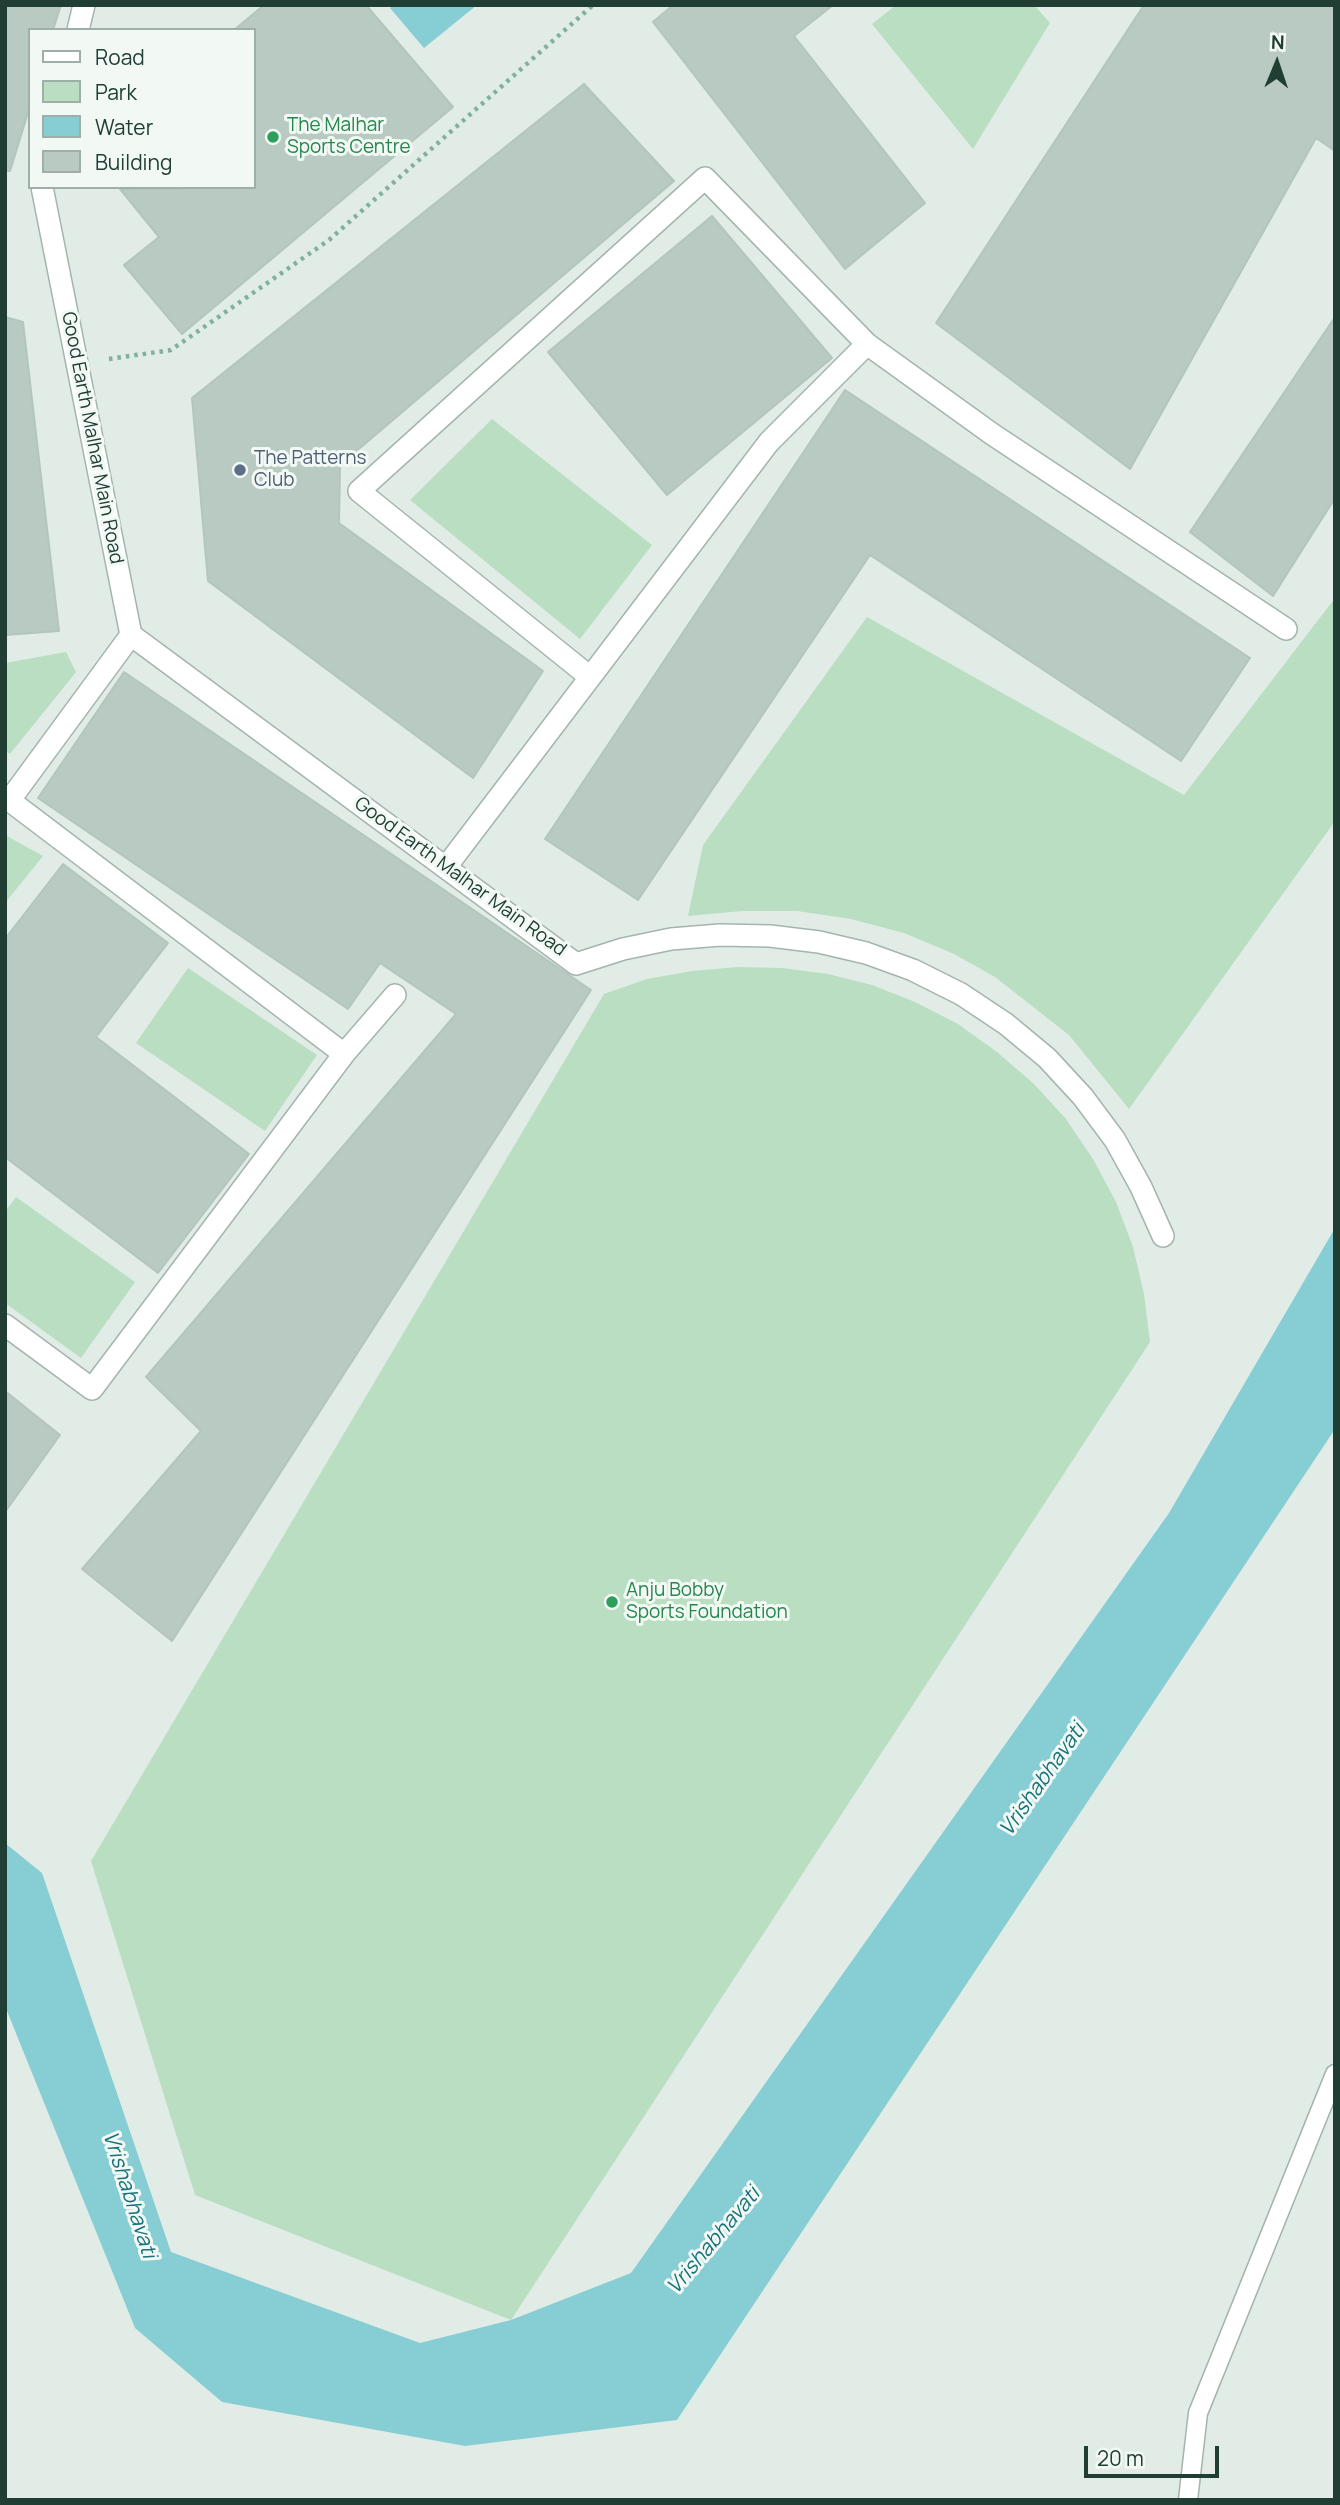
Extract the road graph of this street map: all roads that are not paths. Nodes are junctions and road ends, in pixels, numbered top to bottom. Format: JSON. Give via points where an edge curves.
{"nodes":[{"id":1,"x":85,"y":5,"type":"edge"},
{"id":2,"x":79,"y":28,"type":"edge"},
{"id":3,"x":42,"y":189,"type":"edge"},
{"id":4,"x":867,"y":344,"type":"junction"},
{"id":5,"x":1286,"y":629,"type":"dead end"},
{"id":6,"x":131,"y":635,"type":"junction"},
{"id":7,"x":590,"y":677,"type":"junction"},
{"id":8,"x":7,"y":799,"type":"edge"},
{"id":9,"x":446,"y":867,"type":"junction"},
{"id":10,"x":395,"y":995,"type":"dead end"},
{"id":11,"x":344,"y":1055,"type":"junction"},
{"id":12,"x":1163,"y":1236,"type":"dead end"},
{"id":13,"x":5,"y":1325,"type":"edge"},
{"id":14,"x":1335,"y":2074,"type":"edge"},
{"id":15,"x":1188,"y":2500,"type":"edge"}],
"edges":[{"from":1,"to":2,"type":"street"},
{"from":3,"to":6,"type":"street","name":"Good Earth Malhar Main Road"},
{"from":4,"to":5,"type":"street","via":[[992,434]]},
{"from":4,"to":7,"type":"street","via":[[769,442]]},
{"from":4,"to":7,"type":"street","via":[[705,178],[359,491]]},
{"from":6,"to":8,"type":"street"},
{"from":6,"to":9,"type":"street","name":"Good Earth Malhar Main Road"},
{"from":7,"to":9,"type":"street"},
{"from":8,"to":11,"type":"street"},
{"from":9,"to":12,"type":"street","name":"Good Earth Malhar Main Road","via":[[576,964],[671,939],[769,936],[866,953],[961,994],[1016,1032],[1083,1097],[1122,1152]]},
{"from":10,"to":11,"type":"street"},
{"from":11,"to":13,"type":"street","via":[[92,1390]]},
{"from":14,"to":15,"type":"lane","via":[[1198,2413]]}]}
